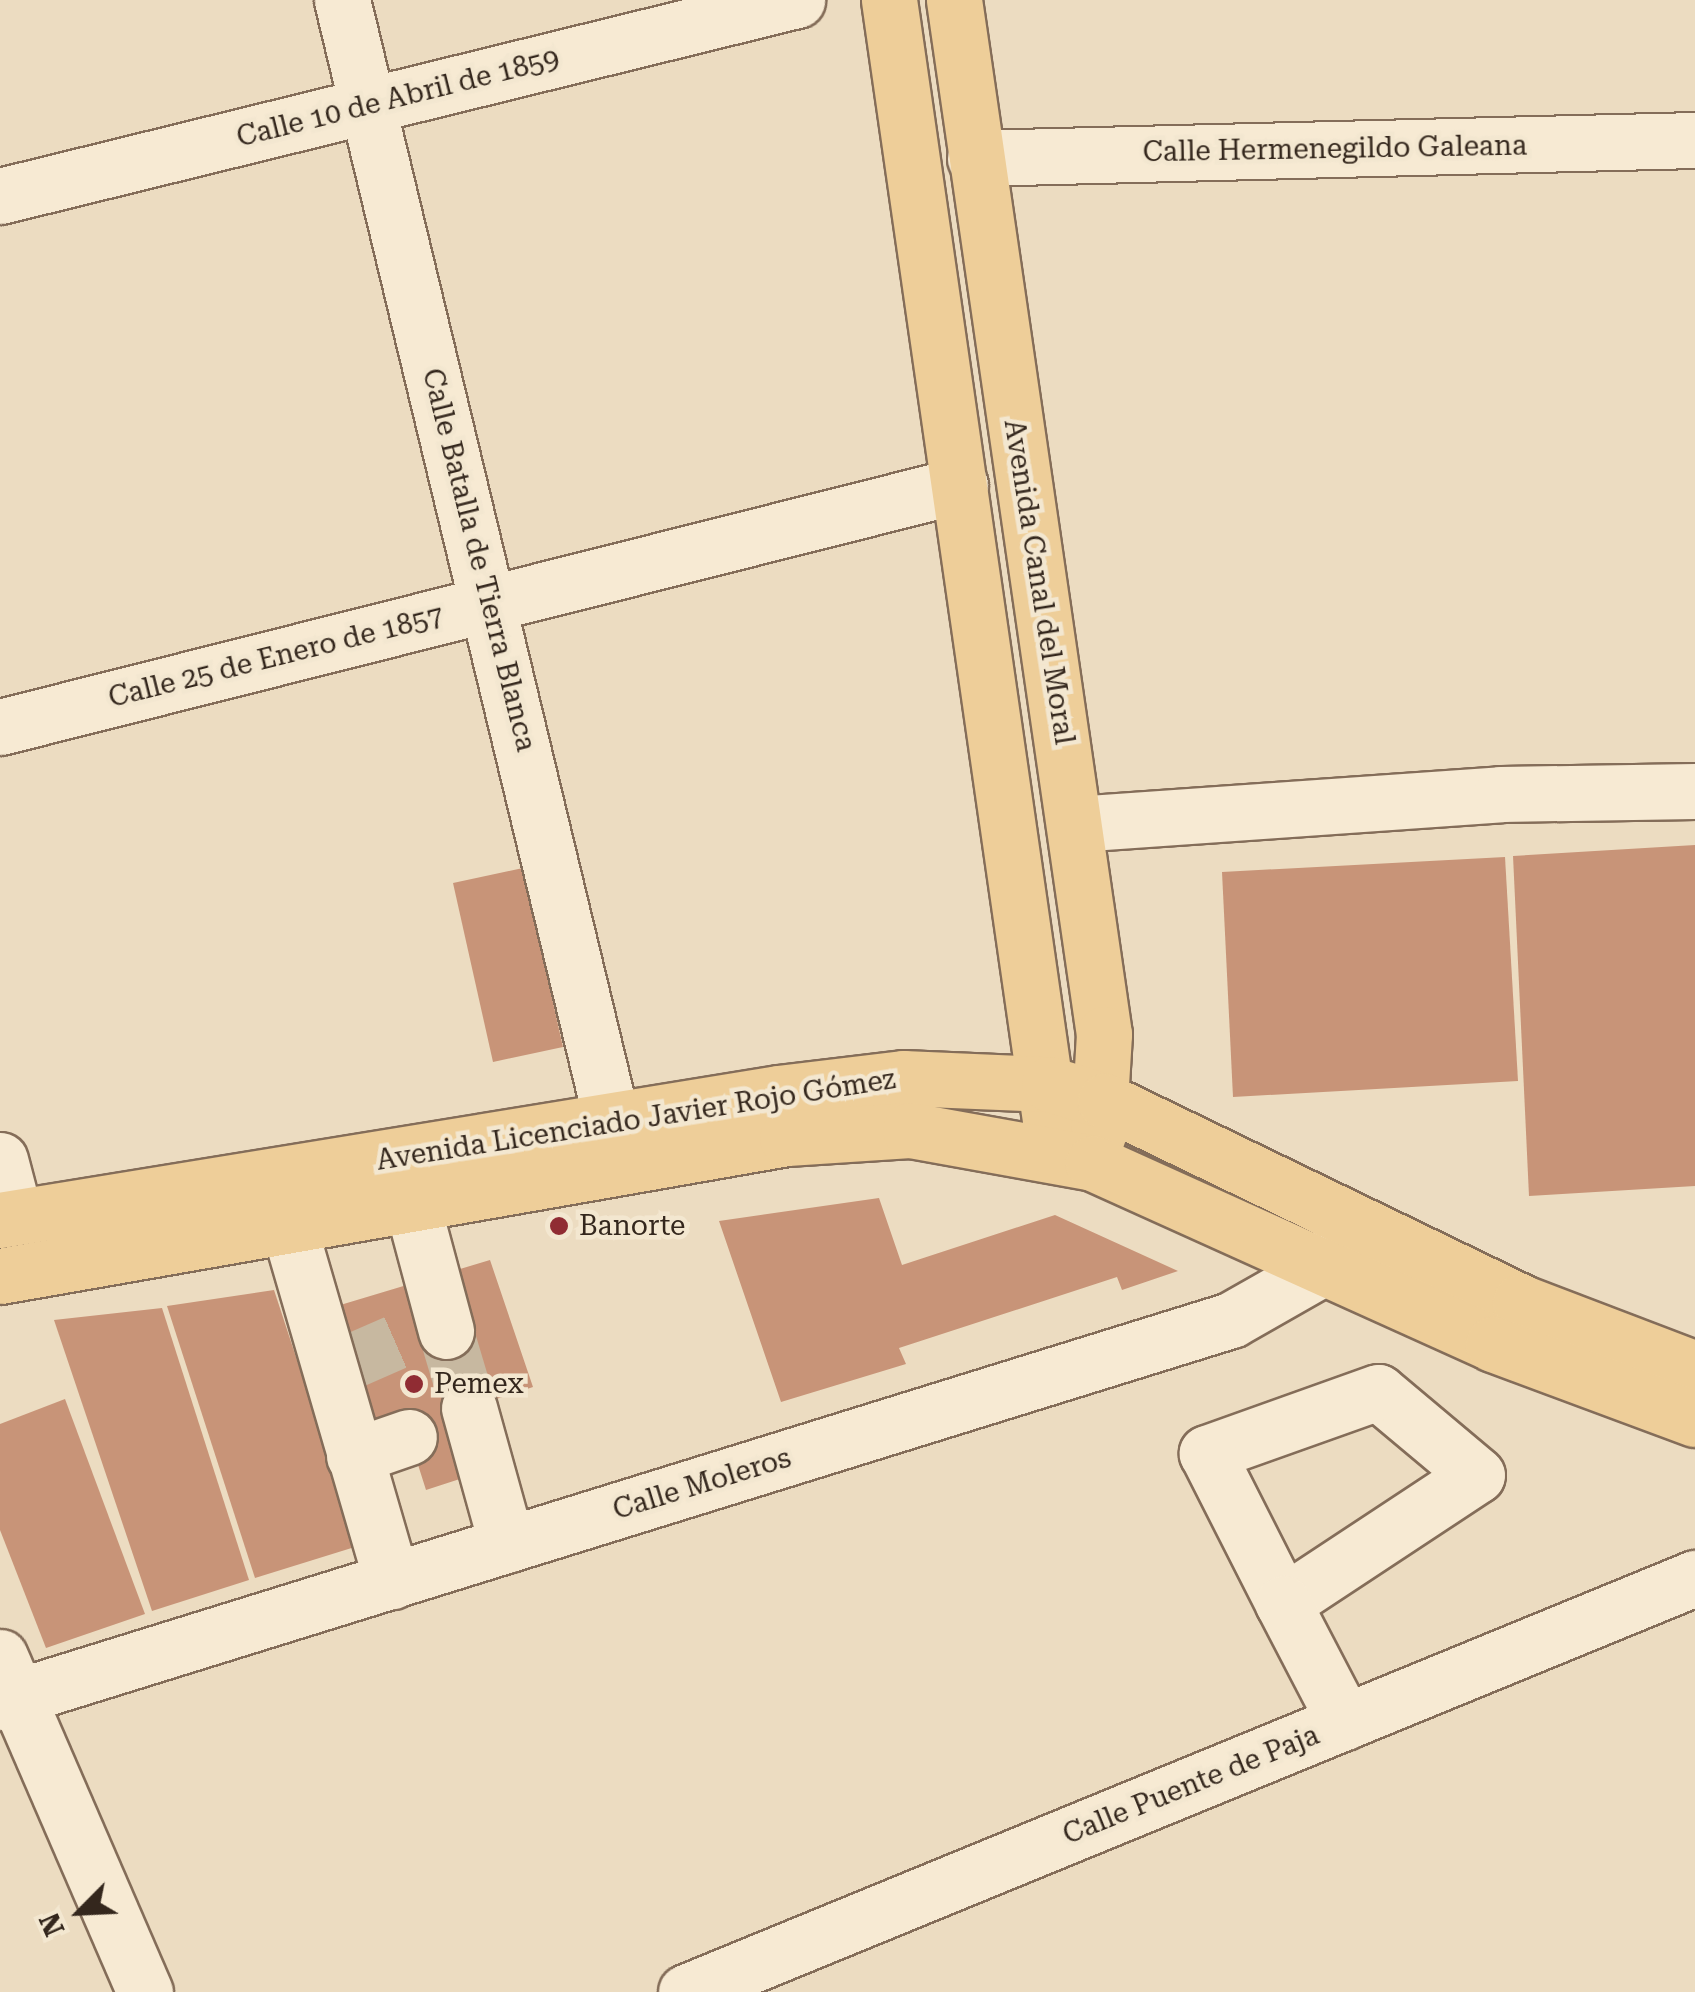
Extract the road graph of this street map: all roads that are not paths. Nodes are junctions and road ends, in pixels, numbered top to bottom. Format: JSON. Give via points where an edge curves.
{"nodes":[{"id":1,"x":342,"y":0,"type":"edge"},
{"id":2,"x":797,"y":0,"type":"edge"},
{"id":3,"x":889,"y":0,"type":"edge"},
{"id":4,"x":954,"y":0,"type":"edge"},
{"id":5,"x":368,"y":106,"type":"junction"},
{"id":6,"x":1695,"y":140,"type":"edge"},
{"id":7,"x":976,"y":158,"type":"junction"},
{"id":8,"x":0,"y":196,"type":"edge"},
{"id":9,"x":960,"y":484,"type":"junction"},
{"id":10,"x":490,"y":603,"type":"junction"},
{"id":11,"x":0,"y":726,"type":"edge"},
{"id":12,"x":1695,"y":791,"type":"edge"},
{"id":13,"x":1075,"y":824,"type":"junction"},
{"id":14,"x":1048,"y":1084,"type":"junction"},
{"id":15,"x":1106,"y":1100,"type":"junction"},
{"id":16,"x":612,"y":1122,"type":"junction"},
{"id":17,"x":1072,"y":1158,"type":"junction"},
{"id":18,"x":0,"y":1160,"type":"edge"},
{"id":19,"x":404,"y":1180,"type":"junction"},
{"id":20,"x":279,"y":1201,"type":"junction"},
{"id":21,"x":8,"y":1218,"type":"edge"},
{"id":22,"x":1352,"y":1219,"type":"junction"},
{"id":23,"x":1326,"y":1266,"type":"junction"},
{"id":24,"x":0,"y":1276,"type":"edge"},
{"id":25,"x":1427,"y":1284,"type":"junction"},
{"id":26,"x":438,"y":1327,"type":"tunnel mouth"},
{"id":27,"x":1695,"y":1369,"type":"edge"},
{"id":28,"x":1695,"y":1419,"type":"edge"},
{"id":29,"x":354,"y":1456,"type":"junction"},
{"id":30,"x":507,"y":1545,"type":"junction"},
{"id":31,"x":1695,"y":1578,"type":"edge"},
{"id":32,"x":392,"y":1580,"type":"junction"},
{"id":33,"x":1284,"y":1603,"type":"junction"},
{"id":34,"x":6,"y":1685,"type":"edge"},
{"id":35,"x":1345,"y":1722,"type":"junction"},
{"id":36,"x":144,"y":1992,"type":"edge"},
{"id":37,"x":686,"y":1992,"type":"edge"}],
"edges":[{"from":1,"to":5,"type":"street","name":"Calle Batalla de Tierra Blanca"},
{"from":2,"to":5,"type":"street","name":"Calle 10 de Abril de 1859"},
{"from":3,"to":9,"type":"main road"},
{"from":4,"to":7,"type":"main road","name":"Avenida Canal del Moral"},
{"from":5,"to":8,"type":"street","name":"Calle 10 de Abril de 1859"},
{"from":5,"to":10,"type":"street","name":"Calle Batalla de Tierra Blanca"},
{"from":6,"to":7,"type":"street","name":"Calle Hermenegildo Galeana"},
{"from":7,"to":13,"type":"main road","name":"Avenida Canal del Moral"},
{"from":9,"to":10,"type":"street","name":"Calle 25 de Enero de 1857"},
{"from":9,"to":14,"type":"main road"},
{"from":10,"to":11,"type":"street","name":"Calle 25 de Enero de 1857"},
{"from":10,"to":16,"type":"street","name":"Calle Batalla de Tierra Blanca"},
{"from":12,"to":13,"type":"street","via":[[1500,794]]},
{"from":13,"to":15,"type":"main road","name":"Avenida Canal del Moral"},
{"from":14,"to":15,"type":"main road","name":"Avenida Licenciado Javier Rojo Gómez"},
{"from":14,"to":16,"type":"main road","name":"Avenida Licenciado Javier Rojo Gómez","via":[[904,1078]]},
{"from":14,"to":17,"type":"main road"},
{"from":15,"to":17,"type":"main road","name":"Avenida Canal del Moral"},
{"from":15,"to":22,"type":"main road","name":"Avenida Licenciado Javier Rojo Gómez"},
{"from":16,"to":19,"type":"main road","name":"Avenida Licenciado Javier Rojo Gómez"},
{"from":17,"to":19,"type":"main road","name":"Avenida Licenciado Javier Rojo Gómez","via":[[910,1130]]},
{"from":17,"to":23,"type":"main road","name":"Avenida Licenciado Javier Rojo Gómez"},
{"from":18,"to":21,"type":"street"},
{"from":19,"to":20,"type":"main road","name":"Avenida Licenciado Javier Rojo Gómez"},
{"from":19,"to":26,"type":"street"},
{"from":20,"to":21,"type":"main road","name":"Avenida Licenciado Javier Rojo Gómez"},
{"from":20,"to":24,"type":"main road","name":"Avenida Licenciado Javier Rojo Gómez"},
{"from":20,"to":29,"type":"street","via":[[337,1368]]},
{"from":22,"to":23,"type":"street"},
{"from":22,"to":25,"type":"main road","name":"Avenida Licenciado Javier Rojo Gómez"},
{"from":23,"to":25,"type":"main road","name":"Avenida Licenciado Javier Rojo Gómez"},
{"from":23,"to":30,"type":"street","name":"Calle Moleros","via":[[1231,1320]]},
{"from":25,"to":27,"type":"main road","name":"Avenida Licenciado Javier Rojo Gómez"},
{"from":25,"to":28,"type":"main road","name":"Avenida Licenciado Javier Rojo Gómez","via":[[1654,1411]]},
{"from":29,"to":30,"type":"street","via":[[450,1422]]},
{"from":29,"to":32,"type":"street"},
{"from":30,"to":32,"type":"street","name":"Calle Moleros"},
{"from":31,"to":35,"type":"street","name":"Calle Puente de Paja"},
{"from":32,"to":34,"type":"street","name":"Calle Moleros"},
{"from":33,"to":33,"type":"street","via":[[1207,1453],[1378,1392],[1477,1474]]},
{"from":33,"to":35,"type":"street"},
{"from":34,"to":36,"type":"street"},
{"from":35,"to":37,"type":"street","name":"Calle Puente de Paja"}]}
